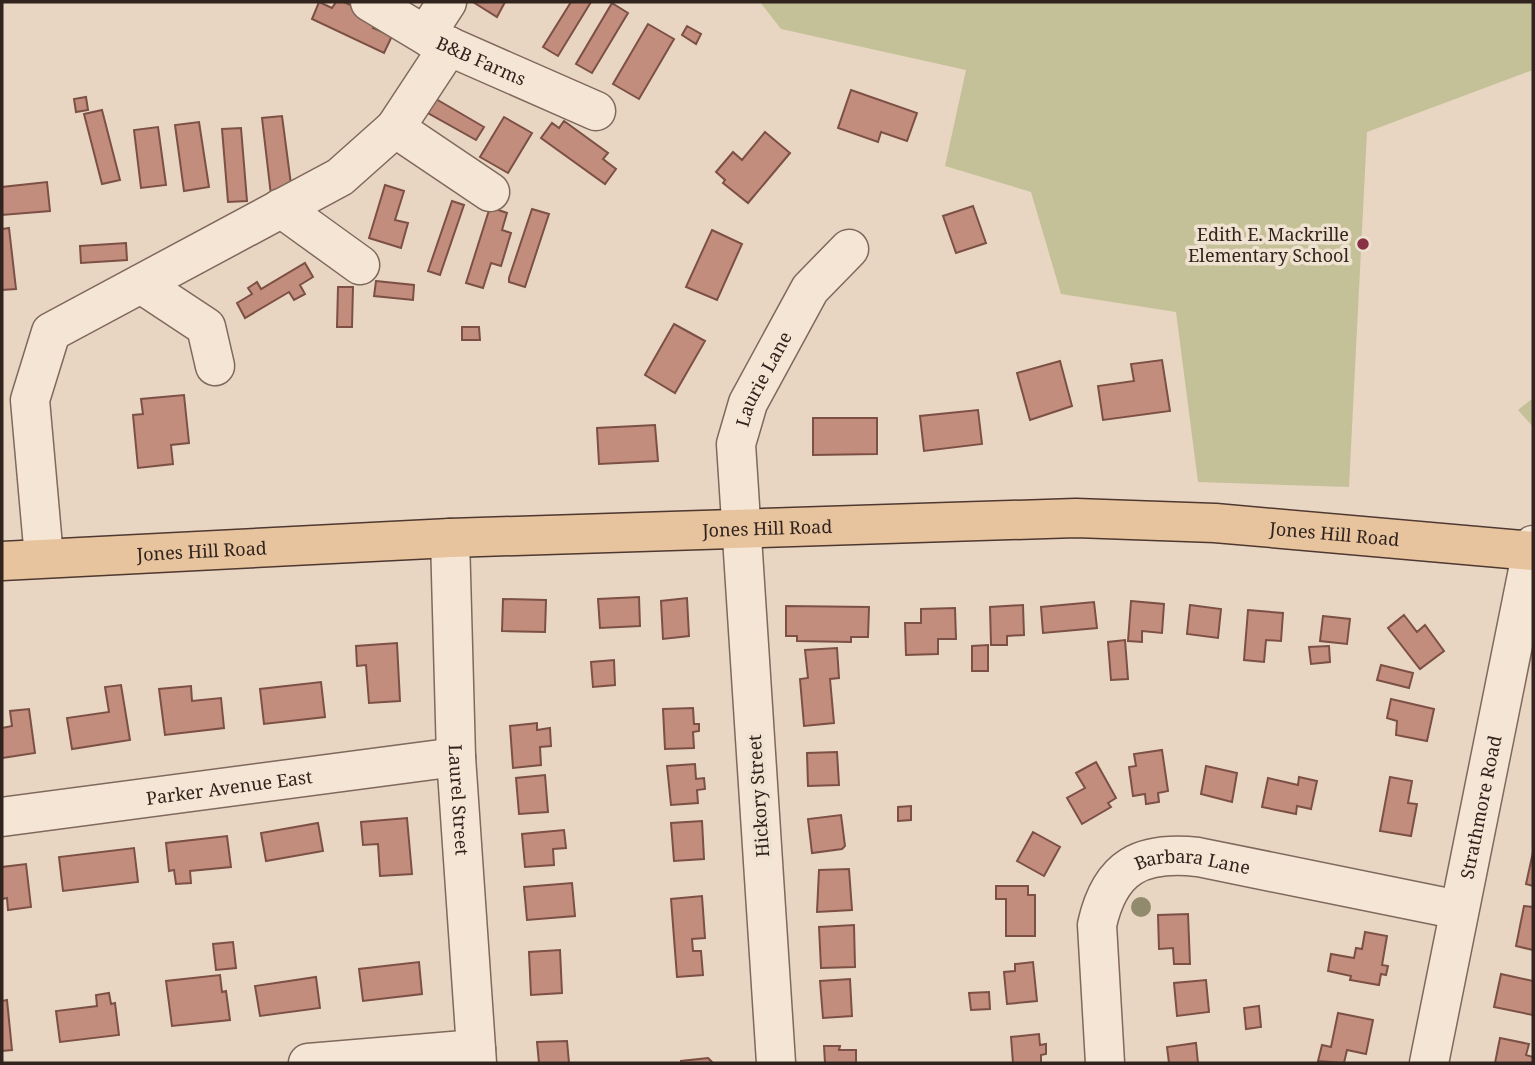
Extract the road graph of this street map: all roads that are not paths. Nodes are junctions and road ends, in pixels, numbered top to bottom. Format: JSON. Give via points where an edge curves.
{"nodes":[{"id":1,"x":370,"y":2,"type":"edge"},
{"id":2,"x":447,"y":2,"type":"edge"},
{"id":3,"x":440,"y":42,"type":"junction"},
{"id":4,"x":596,"y":111,"type":"dead end"},
{"id":5,"x":395,"y":128,"type":"junction"},
{"id":6,"x":490,"y":192,"type":"dead end"},
{"id":7,"x":281,"y":208,"type":"junction"},
{"id":8,"x":849,"y":249,"type":"dead end"},
{"id":9,"x":360,"y":265,"type":"dead end"},
{"id":10,"x":141,"y":284,"type":"junction"},
{"id":11,"x":215,"y":366,"type":"dead end"},
{"id":12,"x":740,"y":529,"type":"junction"},
{"id":13,"x":450,"y":538,"type":"junction"},
{"id":14,"x":1532,"y":549,"type":"edge"},
{"id":15,"x":44,"y":558,"type":"junction"},
{"id":16,"x":2,"y":561,"type":"edge"},
{"id":17,"x":456,"y":757,"type":"junction"},
{"id":18,"x":2,"y":817,"type":"edge"},
{"id":19,"x":1459,"y":910,"type":"junction"},
{"id":20,"x":477,"y":1056,"type":"edge"},
{"id":21,"x":308,"y":1063,"type":"edge"},
{"id":22,"x":776,"y":1063,"type":"edge"},
{"id":23,"x":1105,"y":1063,"type":"edge"},
{"id":24,"x":1429,"y":1063,"type":"edge"}],
"edges":[{"from":1,"to":3,"type":"street","name":"B&B Farms"},
{"from":2,"to":3,"type":"street","via":[[432,24]]},
{"from":3,"to":4,"type":"street","name":"B&B Farms"},
{"from":3,"to":5,"type":"street"},
{"from":5,"to":6,"type":"street"},
{"from":5,"to":7,"type":"street","via":[[340,177]]},
{"from":7,"to":9,"type":"street"},
{"from":7,"to":10,"type":"street"},
{"from":8,"to":12,"type":"street","name":"Laurie Lane","via":[[810,289],[748,403],[736,444]]},
{"from":10,"to":11,"type":"street","via":[[206,327]]},
{"from":10,"to":15,"type":"street","via":[[51,332],[30,400]]},
{"from":12,"to":13,"type":"main road","name":"Jones Hill Road"},
{"from":12,"to":14,"type":"main road","name":"Jones Hill Road","via":[[1076,518],[1215,523]]},
{"from":12,"to":22,"type":"street","name":"Hickory Street"},
{"from":13,"to":15,"type":"main road","name":"Jones Hill Road"},
{"from":13,"to":17,"type":"street","name":"Laurel Street"},
{"from":14,"to":19,"type":"street","name":"Strathmore Road"},
{"from":15,"to":16,"type":"main road","name":"Jones Hill Road"},
{"from":17,"to":18,"type":"street","name":"Parker Avenue East"},
{"from":17,"to":20,"type":"street","name":"Laurel Street"},
{"from":19,"to":23,"type":"street","name":"Barbara Lane","via":[[1198,857],[1157,855],[1141,861],[1111,887],[1097,925]]},
{"from":19,"to":24,"type":"street","name":"Strathmore Road"},
{"from":20,"to":21,"type":"street"}]}
